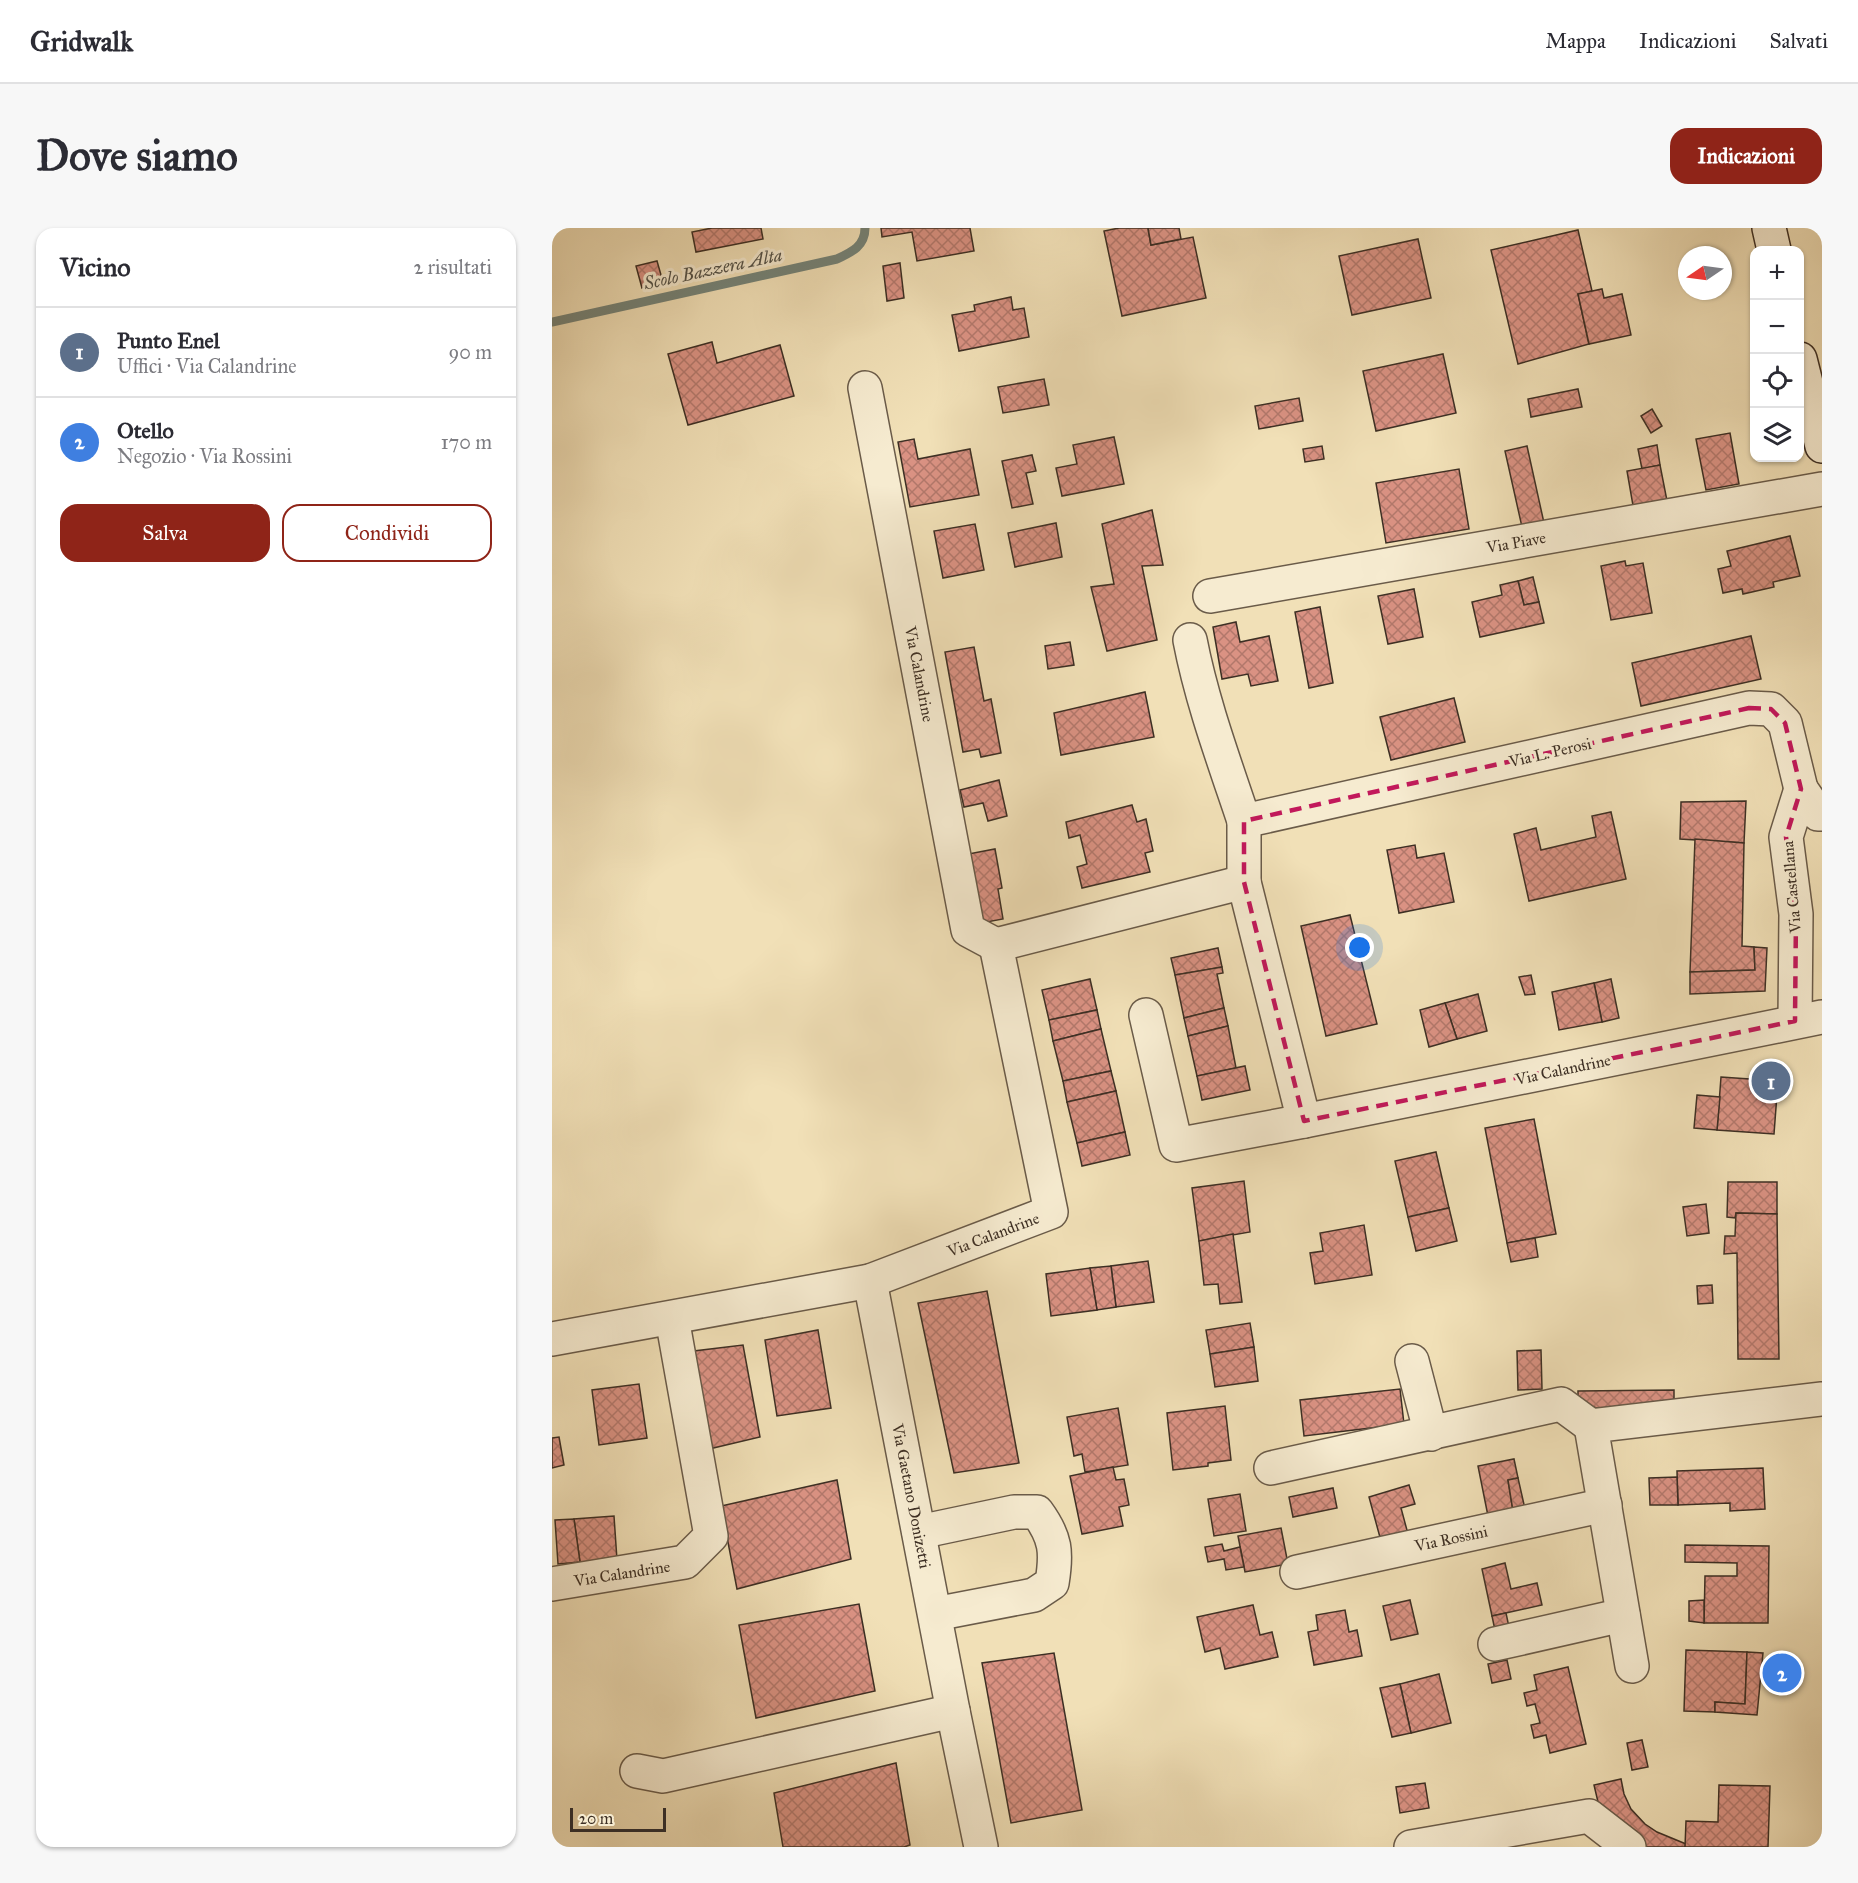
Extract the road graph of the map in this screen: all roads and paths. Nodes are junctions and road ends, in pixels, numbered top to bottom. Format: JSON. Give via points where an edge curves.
{"nodes":[{"id":1,"x":1768,"y":228,"type":"edge"},
{"id":2,"x":1773,"y":246,"type":"edge"},
{"id":3,"x":1804,"y":375,"type":"edge"},
{"id":4,"x":865,"y":388,"type":"dead end"},
{"id":5,"x":1822,"y":446,"type":"edge"},
{"id":6,"x":1822,"y":489,"type":"edge"},
{"id":7,"x":1210,"y":596,"type":"dead end"},
{"id":8,"x":1190,"y":640,"type":"dead end"},
{"id":9,"x":1801,"y":789,"type":"junction"},
{"id":10,"x":1822,"y":814,"type":"edge"},
{"id":11,"x":1244,"y":821,"type":"junction"},
{"id":12,"x":1244,"y":882,"type":"junction"},
{"id":13,"x":996,"y":945,"type":"junction"},
{"id":14,"x":1146,"y":1015,"type":"dead end"},
{"id":15,"x":1809,"y":1019,"type":"edge"},
{"id":16,"x":1304,"y":1121,"type":"junction"},
{"id":17,"x":870,"y":1281,"type":"junction"},
{"id":18,"x":672,"y":1318,"type":"junction"},
{"id":19,"x":552,"y":1339,"type":"edge"},
{"id":20,"x":1412,"y":1361,"type":"dead end"},
{"id":21,"x":1822,"y":1399,"type":"edge"},
{"id":22,"x":1591,"y":1426,"type":"junction"},
{"id":23,"x":1431,"y":1434,"type":"junction"},
{"id":24,"x":1271,"y":1468,"type":"dead end"},
{"id":25,"x":1605,"y":1505,"type":"junction"},
{"id":26,"x":919,"y":1532,"type":"junction"},
{"id":27,"x":1297,"y":1572,"type":"dead end"},
{"id":28,"x":552,"y":1584,"type":"edge"},
{"id":29,"x":935,"y":1614,"type":"junction"},
{"id":30,"x":1623,"y":1615,"type":"junction"},
{"id":31,"x":1494,"y":1644,"type":"dead end"},
{"id":32,"x":1632,"y":1666,"type":"dead end"},
{"id":33,"x":953,"y":1711,"type":"junction"},
{"id":34,"x":637,"y":1771,"type":"dead end"},
{"id":35,"x":1547,"y":1836,"type":"edge"},
{"id":36,"x":981,"y":1847,"type":"edge"},
{"id":37,"x":1411,"y":1847,"type":"edge"},
{"id":38,"x":1629,"y":1847,"type":"edge"}],
"edges":[{"from":1,"to":2,"type":"street"},
{"from":3,"to":5,"type":"street"},
{"from":4,"to":13,"type":"street","name":"Via Calandrine","via":[[968,930]]},
{"from":6,"to":7,"type":"street","name":"Via Piave"},
{"from":8,"to":11,"type":"street","via":[[1216,739]]},
{"from":9,"to":10,"type":"street","via":[[1818,814]]},
{"from":9,"to":11,"type":"street","name":"Via L. Perosi","via":[[1785,723],[1771,709],[1749,708]]},
{"from":9,"to":15,"type":"street","name":"Via Castellana","via":[[1786,837]]},
{"from":11,"to":12,"type":"street"},
{"from":12,"to":13,"type":"street"},
{"from":12,"to":16,"type":"street"},
{"from":13,"to":17,"type":"street","name":"Via Calandrine","via":[[1051,1212]]},
{"from":14,"to":16,"type":"street","name":"Via Calandrine","via":[[1176,1144]]},
{"from":15,"to":16,"type":"street","name":"Via Calandrine"},
{"from":17,"to":18,"type":"street","name":"Via Calandrine"},
{"from":17,"to":26,"type":"street","name":"Via Gaetano Donizetti"},
{"from":18,"to":19,"type":"street","name":"Via Calandrine"},
{"from":18,"to":28,"type":"street","name":"Via Calandrine","via":[[711,1536],[685,1562]]},
{"from":20,"to":23,"type":"street"},
{"from":21,"to":22,"type":"street"},
{"from":22,"to":23,"type":"street","via":[[1560,1404]]},
{"from":22,"to":25,"type":"street"},
{"from":23,"to":24,"type":"street"},
{"from":25,"to":27,"type":"street","name":"Via Rossini"},
{"from":25,"to":30,"type":"street"},
{"from":26,"to":29,"type":"street","name":"Via Gaetano Donizetti"},
{"from":26,"to":29,"type":"street","via":[[1014,1512],[1037,1512],[1050,1530],[1056,1558],[1052,1583],[1034,1595]]},
{"from":29,"to":33,"type":"street","name":"Via Gaetano Donizetti"},
{"from":30,"to":31,"type":"street"},
{"from":30,"to":32,"type":"street"},
{"from":33,"to":34,"type":"street","via":[[663,1776]]},
{"from":33,"to":36,"type":"street","name":"Via Gaetano Donizetti"},
{"from":35,"to":37,"type":"street"},
{"from":35,"to":38,"type":"street","via":[[1590,1816]]}]}
